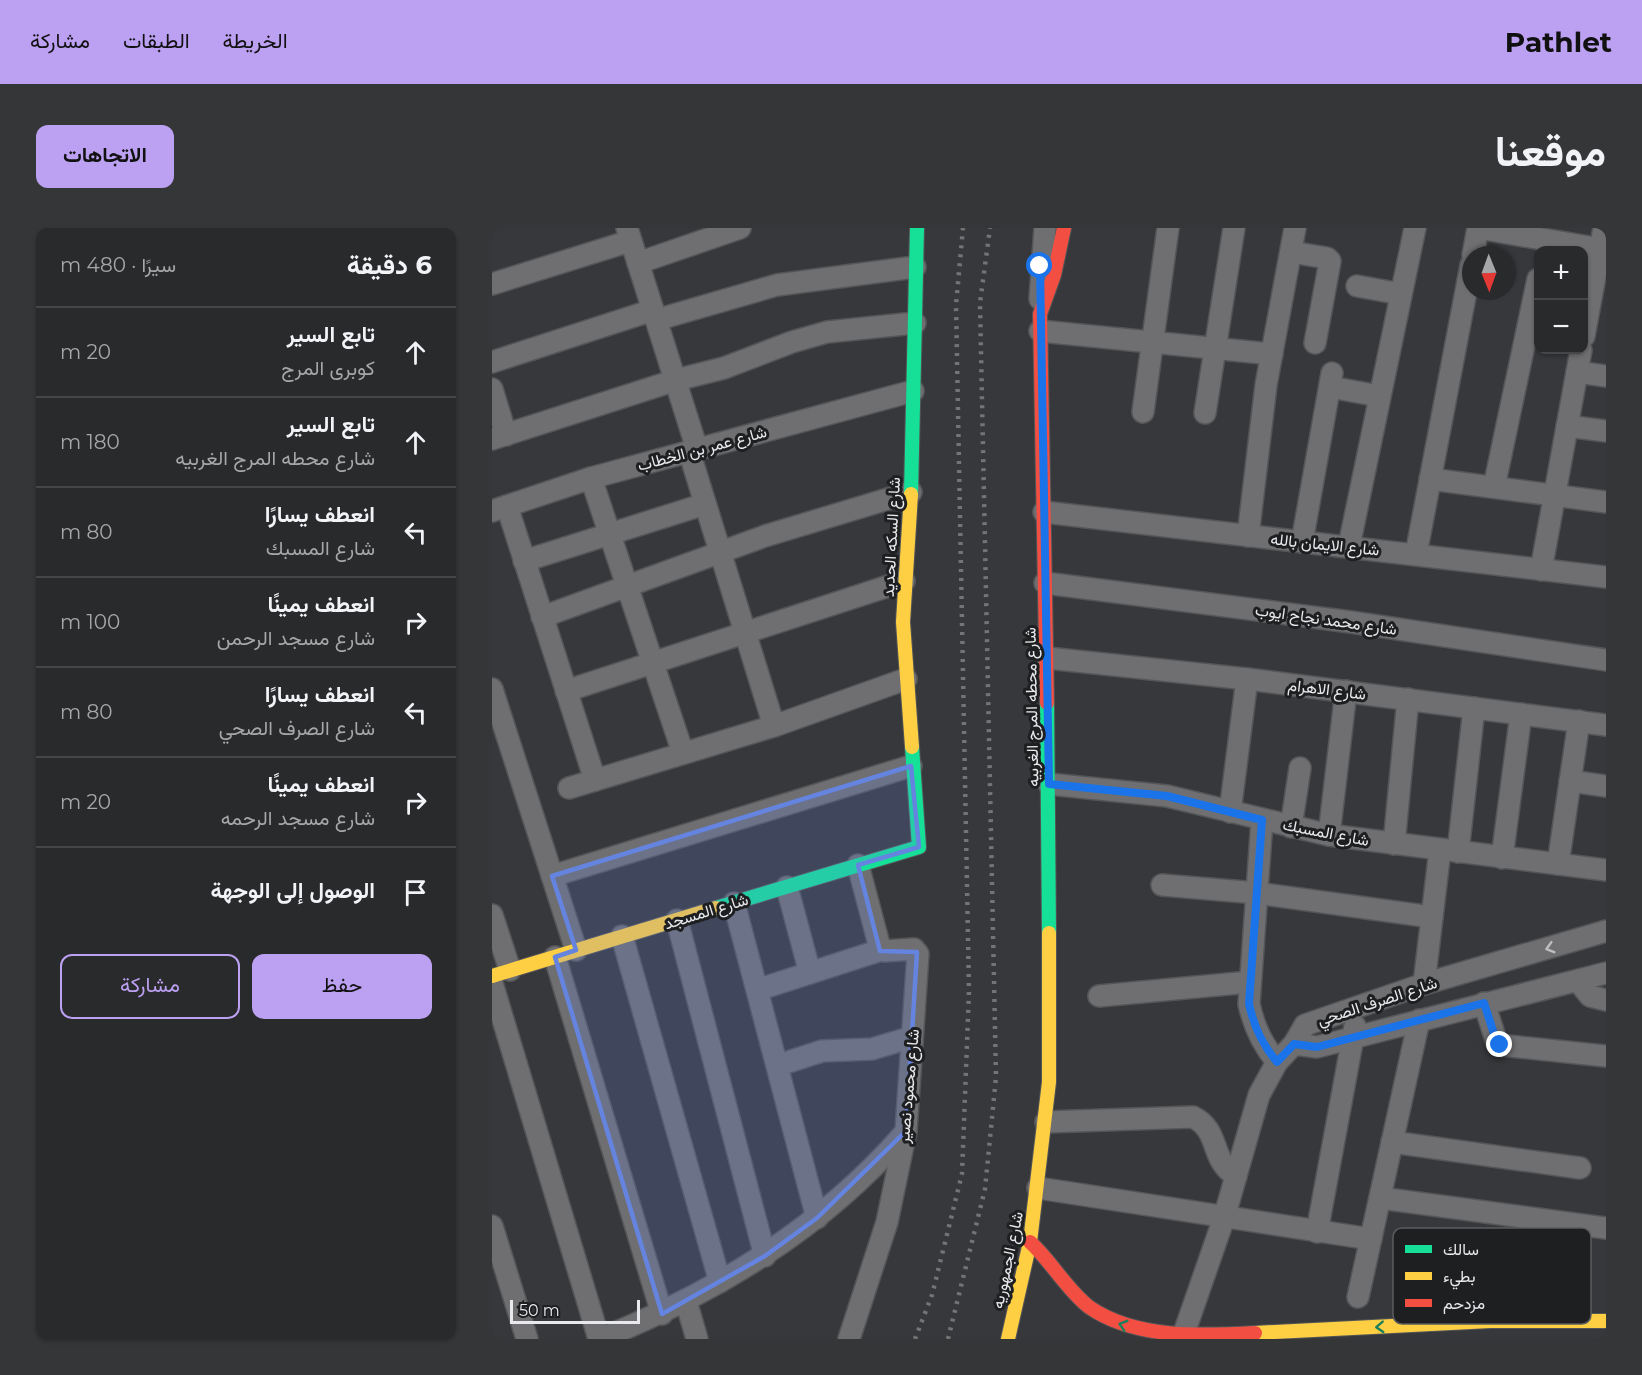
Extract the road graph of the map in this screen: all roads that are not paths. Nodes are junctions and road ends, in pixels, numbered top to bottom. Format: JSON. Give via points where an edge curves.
{"nodes":[{"id":1,"x":740,"y":228,"type":"edge"},
{"id":2,"x":917,"y":228,"type":"edge"},
{"id":3,"x":1045,"y":228,"type":"edge"},
{"id":4,"x":1064,"y":228,"type":"edge"},
{"id":5,"x":1168,"y":228,"type":"edge"},
{"id":6,"x":1234,"y":228,"type":"edge"},
{"id":7,"x":1295,"y":228,"type":"edge"},
{"id":8,"x":1415,"y":228,"type":"edge"},
{"id":9,"x":1478,"y":228,"type":"edge"},
{"id":10,"x":628,"y":234,"type":"edge"},
{"id":11,"x":1603,"y":242,"type":"edge"},
{"id":12,"x":1546,"y":245,"type":"edge"},
{"id":13,"x":1475,"y":246,"type":"edge"},
{"id":14,"x":1291,"y":252,"type":"junction"},
{"id":15,"x":638,"y":263,"type":"junction"},
{"id":16,"x":915,"y":267,"type":"junction"},
{"id":17,"x":492,"y":284,"type":"edge"},
{"id":18,"x":1357,"y":286,"type":"dead end"},
{"id":19,"x":1599,"y":290,"type":"edge"},
{"id":20,"x":1401,"y":294,"type":"junction"},
{"id":21,"x":1464,"y":300,"type":"edge"},
{"id":22,"x":1534,"y":300,"type":"edge"},
{"id":23,"x":655,"y":315,"type":"junction"},
{"id":24,"x":1040,"y":322,"type":"junction"},
{"id":25,"x":915,"y":323,"type":"junction"},
{"id":26,"x":1588,"y":324,"type":"edge"},
{"id":27,"x":1151,"y":342,"type":"junction"},
{"id":28,"x":1315,"y":343,"type":"dead end"},
{"id":29,"x":1215,"y":349,"type":"junction"},
{"id":30,"x":1272,"y":354,"type":"junction"},
{"id":31,"x":1580,"y":354,"type":"edge"},
{"id":32,"x":492,"y":362,"type":"edge"},
{"id":33,"x":1577,"y":372,"type":"junction"},
{"id":34,"x":1606,"y":376,"type":"edge"},
{"id":35,"x":676,"y":380,"type":"junction"},
{"id":36,"x":492,"y":389,"type":"edge"},
{"id":37,"x":913,"y":391,"type":"junction"},
{"id":38,"x":1379,"y":396,"type":"junction"},
{"id":39,"x":1143,"y":412,"type":"dead end"},
{"id":40,"x":1205,"y":413,"type":"dead end"},
{"id":41,"x":1567,"y":426,"type":"junction"},
{"id":42,"x":1606,"y":431,"type":"edge"},
{"id":43,"x":499,"y":437,"type":"edge"},
{"id":44,"x":693,"y":450,"type":"junction"},
{"id":45,"x":591,"y":478,"type":"junction"},
{"id":46,"x":1430,"y":479,"type":"junction"},
{"id":47,"x":1494,"y":487,"type":"junction"},
{"id":48,"x":911,"y":492,"type":"junction"},
{"id":49,"x":1555,"y":495,"type":"junction"},
{"id":50,"x":1606,"y":502,"type":"edge"},
{"id":51,"x":705,"y":504,"type":"junction"},
{"id":52,"x":499,"y":509,"type":"edge"},
{"id":53,"x":1044,"y":512,"type":"junction"},
{"id":54,"x":610,"y":534,"type":"junction"},
{"id":55,"x":1248,"y":536,"type":"junction"},
{"id":56,"x":1302,"y":542,"type":"junction"},
{"id":57,"x":1349,"y":546,"type":"junction"},
{"id":58,"x":721,"y":554,"type":"junction"},
{"id":59,"x":1416,"y":554,"type":"junction"},
{"id":60,"x":524,"y":561,"type":"junction"},
{"id":61,"x":1541,"y":570,"type":"junction"},
{"id":62,"x":1606,"y":577,"type":"edge"},
{"id":63,"x":904,"y":581,"type":"junction"},
{"id":64,"x":1045,"y":584,"type":"junction"},
{"id":65,"x":627,"y":586,"type":"junction"},
{"id":66,"x":542,"y":617,"type":"junction"},
{"id":67,"x":746,"y":632,"type":"junction"},
{"id":68,"x":1047,"y":658,"type":"junction"},
{"id":69,"x":1606,"y":660,"type":"edge"},
{"id":70,"x":653,"y":662,"type":"junction"},
{"id":71,"x":906,"y":679,"type":"junction"},
{"id":72,"x":1247,"y":679,"type":"junction"},
{"id":73,"x":492,"y":689,"type":"edge"},
{"id":74,"x":566,"y":691,"type":"junction"},
{"id":75,"x":1346,"y":692,"type":"junction"},
{"id":76,"x":1408,"y":699,"type":"junction"},
{"id":77,"x":1474,"y":708,"type":"junction"},
{"id":78,"x":1521,"y":714,"type":"junction"},
{"id":79,"x":1579,"y":721,"type":"junction"},
{"id":80,"x":1606,"y":725,"type":"edge"},
{"id":81,"x":774,"y":726,"type":"junction"},
{"id":82,"x":683,"y":753,"type":"junction"},
{"id":83,"x":911,"y":766,"type":"junction"},
{"id":84,"x":1300,"y":768,"type":"dead end"},
{"id":85,"x":595,"y":780,"type":"junction"},
{"id":86,"x":1570,"y":781,"type":"junction"},
{"id":87,"x":1049,"y":784,"type":"junction"},
{"id":88,"x":1606,"y":786,"type":"edge"},
{"id":89,"x":569,"y":788,"type":"dead end"},
{"id":90,"x":1230,"y":812,"type":"junction"},
{"id":91,"x":1262,"y":820,"type":"junction"},
{"id":92,"x":1291,"y":826,"type":"junction"},
{"id":93,"x":1329,"y":835,"type":"junction"},
{"id":94,"x":1394,"y":844,"type":"junction"},
{"id":95,"x":919,"y":847,"type":"joint"},
{"id":96,"x":1449,"y":851,"type":"junction"},
{"id":97,"x":1502,"y":858,"type":"junction"},
{"id":98,"x":1558,"y":864,"type":"junction"},
{"id":99,"x":858,"y":865,"type":"junction"},
{"id":100,"x":1606,"y":870,"type":"edge"},
{"id":101,"x":552,"y":876,"type":"junction"},
{"id":102,"x":1162,"y":885,"type":"dead end"},
{"id":103,"x":787,"y":887,"type":"junction"},
{"id":104,"x":1257,"y":893,"type":"junction"},
{"id":105,"x":734,"y":903,"type":"junction"},
{"id":106,"x":492,"y":915,"type":"edge"},
{"id":107,"x":1432,"y":917,"type":"junction"},
{"id":108,"x":677,"y":920,"type":"junction"},
{"id":109,"x":1606,"y":931,"type":"edge"},
{"id":110,"x":622,"y":936,"type":"junction"},
{"id":111,"x":576,"y":950,"type":"junction"},
{"id":112,"x":881,"y":950,"type":"junction"},
{"id":113,"x":555,"y":957,"type":"junction"},
{"id":114,"x":501,"y":973,"type":"edge"},
{"id":115,"x":810,"y":973,"type":"junction"},
{"id":116,"x":1606,"y":973,"type":"edge"},
{"id":117,"x":1578,"y":981,"type":"junction"},
{"id":118,"x":1250,"y":982,"type":"junction"},
{"id":119,"x":492,"y":983,"type":"edge"},
{"id":120,"x":1424,"y":984,"type":"junction"},
{"id":121,"x":757,"y":990,"type":"junction"},
{"id":122,"x":1099,"y":996,"type":"dead end"},
{"id":123,"x":1606,"y":1000,"type":"edge"},
{"id":124,"x":1484,"y":1003,"type":"junction"},
{"id":125,"x":1359,"y":1005,"type":"junction"},
{"id":126,"x":1419,"y":1020,"type":"junction"},
{"id":127,"x":912,"y":1037,"type":"junction"},
{"id":128,"x":1352,"y":1038,"type":"junction"},
{"id":129,"x":1294,"y":1044,"type":"junction"},
{"id":130,"x":1606,"y":1056,"type":"edge"},
{"id":131,"x":1277,"y":1062,"type":"junction"},
{"id":132,"x":779,"y":1065,"type":"junction"},
{"id":133,"x":1046,"y":1122,"type":"junction"},
{"id":134,"x":906,"y":1131,"type":"junction"},
{"id":135,"x":1392,"y":1142,"type":"junction"},
{"id":136,"x":1580,"y":1168,"type":"dead end"},
{"id":137,"x":1236,"y":1176,"type":"junction"},
{"id":138,"x":1038,"y":1188,"type":"junction"},
{"id":139,"x":1380,"y":1198,"type":"junction"},
{"id":140,"x":817,"y":1218,"type":"junction"},
{"id":141,"x":1224,"y":1218,"type":"junction"},
{"id":142,"x":492,"y":1226,"type":"edge"},
{"id":143,"x":1606,"y":1228,"type":"edge"},
{"id":144,"x":1317,"y":1232,"type":"junction"},
{"id":145,"x":1371,"y":1239,"type":"junction"},
{"id":146,"x":1030,"y":1242,"type":"junction"},
{"id":147,"x":765,"y":1256,"type":"junction"},
{"id":148,"x":720,"y":1282,"type":"junction"},
{"id":149,"x":1358,"y":1297,"type":"dead end"},
{"id":150,"x":686,"y":1301,"type":"junction"},
{"id":151,"x":662,"y":1314,"type":"junction"},
{"id":152,"x":1591,"y":1321,"type":"edge"},
{"id":153,"x":1606,"y":1321,"type":"edge"},
{"id":154,"x":1440,"y":1324,"type":"edge"},
{"id":155,"x":1183,"y":1337,"type":"edge"},
{"id":156,"x":527,"y":1339,"type":"edge"},
{"id":157,"x":599,"y":1339,"type":"edge"},
{"id":158,"x":697,"y":1339,"type":"edge"},
{"id":159,"x":849,"y":1339,"type":"edge"},
{"id":160,"x":1008,"y":1339,"type":"edge"}],
"edges":[{"from":1,"to":15,"type":"street"},
{"from":2,"to":16,"type":"main road","name":"شارع السكه الحديد"},
{"from":3,"to":24,"type":"street"},
{"from":4,"to":24,"type":"main road","name":"شارع محطه المرج الغربيه"},
{"from":5,"to":27,"type":"street"},
{"from":6,"to":29,"type":"street"},
{"from":7,"to":14,"type":"street"},
{"from":8,"to":20,"type":"street"},
{"from":9,"to":12,"type":"street"},
{"from":9,"to":13,"type":"street"},
{"from":10,"to":15,"type":"street"},
{"from":10,"to":17,"type":"street"},
{"from":11,"to":12,"type":"street"},
{"from":11,"to":19,"type":"street"},
{"from":14,"to":28,"type":"street","via":[[1330,261]]},
{"from":14,"to":30,"type":"street"},
{"from":15,"to":23,"type":"street"},
{"from":16,"to":23,"type":"street","via":[[777,285]]},
{"from":16,"to":25,"type":"main road","name":"شارع السكه الحديد"},
{"from":18,"to":20,"type":"street"},
{"from":19,"to":26,"type":"street"},
{"from":20,"to":38,"type":"street"},
{"from":21,"to":46,"type":"street"},
{"from":22,"to":47,"type":"street"},
{"from":23,"to":32,"type":"street"},
{"from":23,"to":35,"type":"street"},
{"from":24,"to":27,"type":"street"},
{"from":24,"to":53,"type":"main road","name":"شارع محطه المرج الغربيه"},
{"from":25,"to":35,"type":"street","via":[[827,332],[724,368]]},
{"from":25,"to":37,"type":"main road","name":"شارع السكه الحديد"},
{"from":27,"to":29,"type":"street"},
{"from":27,"to":39,"type":"street"},
{"from":29,"to":30,"type":"street"},
{"from":29,"to":40,"type":"street"},
{"from":30,"to":55,"type":"street"},
{"from":31,"to":33,"type":"street"},
{"from":33,"to":34,"type":"street"},
{"from":33,"to":41,"type":"street"},
{"from":35,"to":43,"type":"street"},
{"from":35,"to":44,"type":"street"},
{"from":36,"to":43,"type":"street"},
{"from":37,"to":44,"type":"street","name":"شارع عمر بن الخطاب"},
{"from":37,"to":48,"type":"main road","name":"شارع السكه الحديد"},
{"from":38,"to":56,"type":"street","via":[[1331,380]]},
{"from":38,"to":57,"type":"street"},
{"from":41,"to":42,"type":"street"},
{"from":41,"to":49,"type":"street"},
{"from":44,"to":45,"type":"street","name":"شارع عمر بن الخطاب"},
{"from":44,"to":51,"type":"street"},
{"from":45,"to":52,"type":"street","name":"شارع عمر بن الخطاب"},
{"from":45,"to":54,"type":"street"},
{"from":46,"to":47,"type":"street"},
{"from":46,"to":59,"type":"street"},
{"from":47,"to":49,"type":"street"},
{"from":48,"to":58,"type":"street","via":[[765,536]]},
{"from":48,"to":63,"type":"main road","name":"شارع السكه الحديد"},
{"from":49,"to":50,"type":"street"},
{"from":49,"to":61,"type":"street"},
{"from":51,"to":54,"type":"street"},
{"from":51,"to":58,"type":"street"},
{"from":52,"to":60,"type":"street"},
{"from":53,"to":55,"type":"street","name":"شارع الايمان بالله"},
{"from":53,"to":64,"type":"main road","name":"شارع محطه المرج الغربيه"},
{"from":54,"to":60,"type":"street"},
{"from":54,"to":65,"type":"street"},
{"from":55,"to":56,"type":"street","name":"شارع الايمان بالله"},
{"from":56,"to":57,"type":"street","name":"شارع الايمان بالله"},
{"from":57,"to":59,"type":"street","name":"شارع الايمان بالله"},
{"from":58,"to":65,"type":"street"},
{"from":58,"to":67,"type":"street"},
{"from":59,"to":61,"type":"street","name":"شارع الايمان بالله"},
{"from":60,"to":66,"type":"street"},
{"from":61,"to":62,"type":"street","name":"شارع الايمان بالله"},
{"from":63,"to":67,"type":"street"},
{"from":63,"to":71,"type":"main road","name":"شارع السكه الحديد"},
{"from":64,"to":68,"type":"main road","name":"شارع محطه المرج الغربيه"},
{"from":64,"to":69,"type":"street","name":"شارع محمد نجاح ايوب","via":[[1352,622]]},
{"from":65,"to":66,"type":"street"},
{"from":65,"to":70,"type":"street"},
{"from":66,"to":74,"type":"street"},
{"from":67,"to":70,"type":"street"},
{"from":67,"to":81,"type":"street"},
{"from":68,"to":72,"type":"street","name":"شارع الاهرام"},
{"from":68,"to":87,"type":"main road","name":"شارع محطه المرج الغربيه"},
{"from":70,"to":74,"type":"street"},
{"from":70,"to":82,"type":"street"},
{"from":71,"to":81,"type":"street"},
{"from":71,"to":83,"type":"main road","name":"شارع السكه الحديد"},
{"from":72,"to":75,"type":"street","name":"شارع الاهرام"},
{"from":72,"to":90,"type":"street"},
{"from":73,"to":101,"type":"street"},
{"from":74,"to":85,"type":"street"},
{"from":75,"to":76,"type":"street","name":"شارع الاهرام"},
{"from":75,"to":93,"type":"street"},
{"from":76,"to":77,"type":"street","name":"شارع الاهرام"},
{"from":76,"to":94,"type":"street"},
{"from":77,"to":78,"type":"street","name":"شارع الاهرام"},
{"from":77,"to":96,"type":"street"},
{"from":78,"to":79,"type":"street","name":"شارع الاهرام"},
{"from":78,"to":97,"type":"street"},
{"from":79,"to":80,"type":"street","name":"شارع الاهرام"},
{"from":79,"to":86,"type":"street"},
{"from":81,"to":82,"type":"street"},
{"from":82,"to":85,"type":"street"},
{"from":83,"to":95,"type":"main road","name":"شارع السكه الحديد"},
{"from":83,"to":101,"type":"street"},
{"from":84,"to":92,"type":"street"},
{"from":85,"to":89,"type":"street"},
{"from":86,"to":88,"type":"street"},
{"from":86,"to":98,"type":"street"},
{"from":87,"to":90,"type":"street","name":"شارع المسبك","via":[[1167,796]]},
{"from":87,"to":133,"type":"main road","name":"شارع محطه المرج الغربيه","via":[[1050,1042]]},
{"from":90,"to":91,"type":"street","name":"شارع المسبك"},
{"from":91,"to":92,"type":"street","name":"شارع المسبك"},
{"from":91,"to":104,"type":"street"},
{"from":92,"to":93,"type":"street","name":"شارع المسبك"},
{"from":93,"to":94,"type":"street","name":"شارع المسبك"},
{"from":94,"to":96,"type":"street","name":"شارع المسبك"},
{"from":95,"to":99,"type":"main road","name":"شارع المسجد"},
{"from":96,"to":97,"type":"street","name":"شارع المسبك"},
{"from":96,"to":107,"type":"street"},
{"from":97,"to":98,"type":"street","name":"شارع المسبك"},
{"from":98,"to":100,"type":"street","name":"شارع المسبك"},
{"from":99,"to":103,"type":"main road","name":"شارع المسجد"},
{"from":99,"to":112,"type":"street"},
{"from":101,"to":111,"type":"street"},
{"from":102,"to":104,"type":"street"},
{"from":103,"to":105,"type":"main road","name":"شارع المسجد"},
{"from":103,"to":115,"type":"street"},
{"from":104,"to":107,"type":"street"},
{"from":104,"to":118,"type":"street"},
{"from":105,"to":108,"type":"main road","name":"شارع المسجد"},
{"from":105,"to":121,"type":"street"},
{"from":106,"to":114,"type":"street"},
{"from":107,"to":120,"type":"street"},
{"from":108,"to":110,"type":"main road","name":"شارع المسجد"},
{"from":108,"to":147,"type":"street"},
{"from":109,"to":120,"type":"street","name":"شارع الصرف الصحي","one_way":true},
{"from":110,"to":111,"type":"main road","name":"شارع المسجد"},
{"from":110,"to":148,"type":"street"},
{"from":111,"to":113,"type":"main road","name":"شارع المسجد"},
{"from":112,"to":115,"type":"street"},
{"from":112,"to":127,"type":"street","name":"شارع محمود نصير","via":[[917,952]]},
{"from":113,"to":114,"type":"main road","name":"شارع المسجد"},
{"from":113,"to":151,"type":"street"},
{"from":115,"to":121,"type":"street"},
{"from":116,"to":117,"type":"street","name":"شارع الصرف الصحي"},
{"from":117,"to":123,"type":"street","via":[[1590,996]]},
{"from":117,"to":124,"type":"street","name":"شارع الصرف الصحي"},
{"from":118,"to":122,"type":"street"},
{"from":118,"to":131,"type":"street","via":[[1253,1023],[1263,1045]]},
{"from":119,"to":157,"type":"street"},
{"from":120,"to":125,"type":"street","name":"شارع الصرف الصحي"},
{"from":121,"to":132,"type":"street"},
{"from":124,"to":126,"type":"street","name":"شارع الصرف الصحي"},
{"from":124,"to":130,"type":"street","via":[[1500,1045]]},
{"from":125,"to":128,"type":"street"},
{"from":125,"to":129,"type":"street","name":"شارع الصرف الصحي","via":[[1312,1021],[1300,1031]]},
{"from":126,"to":128,"type":"street","name":"شارع الصرف الصحي"},
{"from":126,"to":135,"type":"street"},
{"from":127,"to":132,"type":"street","via":[[872,1049],[822,1051]]},
{"from":127,"to":134,"type":"street","name":"شارع محمود نصير"},
{"from":128,"to":129,"type":"street","name":"شارع الصرف الصحي","via":[[1317,1047]]},
{"from":128,"to":144,"type":"street"},
{"from":129,"to":131,"type":"street"},
{"from":131,"to":137,"type":"street","via":[[1259,1095]]},
{"from":132,"to":140,"type":"street"},
{"from":133,"to":137,"type":"street","via":[[1194,1117],[1208,1127],[1218,1159]]},
{"from":133,"to":138,"type":"main road","name":"شارع محطه المرج الغربيه"},
{"from":134,"to":140,"type":"street","via":[[855,1186]]},
{"from":134,"to":159,"type":"street","name":"شارع محمود نصير","via":[[887,1222]]},
{"from":135,"to":136,"type":"street"},
{"from":135,"to":139,"type":"street"},
{"from":137,"to":141,"type":"street"},
{"from":138,"to":141,"type":"street"},
{"from":138,"to":146,"type":"main road","name":"شارع الجمهوريه"},
{"from":139,"to":143,"type":"street"},
{"from":139,"to":145,"type":"street"},
{"from":140,"to":147,"type":"street"},
{"from":141,"to":144,"type":"street"},
{"from":141,"to":155,"type":"street"},
{"from":142,"to":156,"type":"street"},
{"from":144,"to":145,"type":"street"},
{"from":145,"to":149,"type":"street"},
{"from":155,"to":146,"type":"main road","one_way":true,"via":[[1128,1327],[1097,1313]]},
{"from":146,"to":160,"type":"main road","name":"شارع الجمهوريه"},
{"from":147,"to":148,"type":"street"},
{"from":148,"to":150,"type":"street"},
{"from":150,"to":151,"type":"street"},
{"from":150,"to":158,"type":"street"},
{"from":151,"to":157,"type":"street"},
{"from":153,"to":152,"type":"main road","one_way":true},
{"from":154,"to":155,"type":"main road","one_way":true}]}
